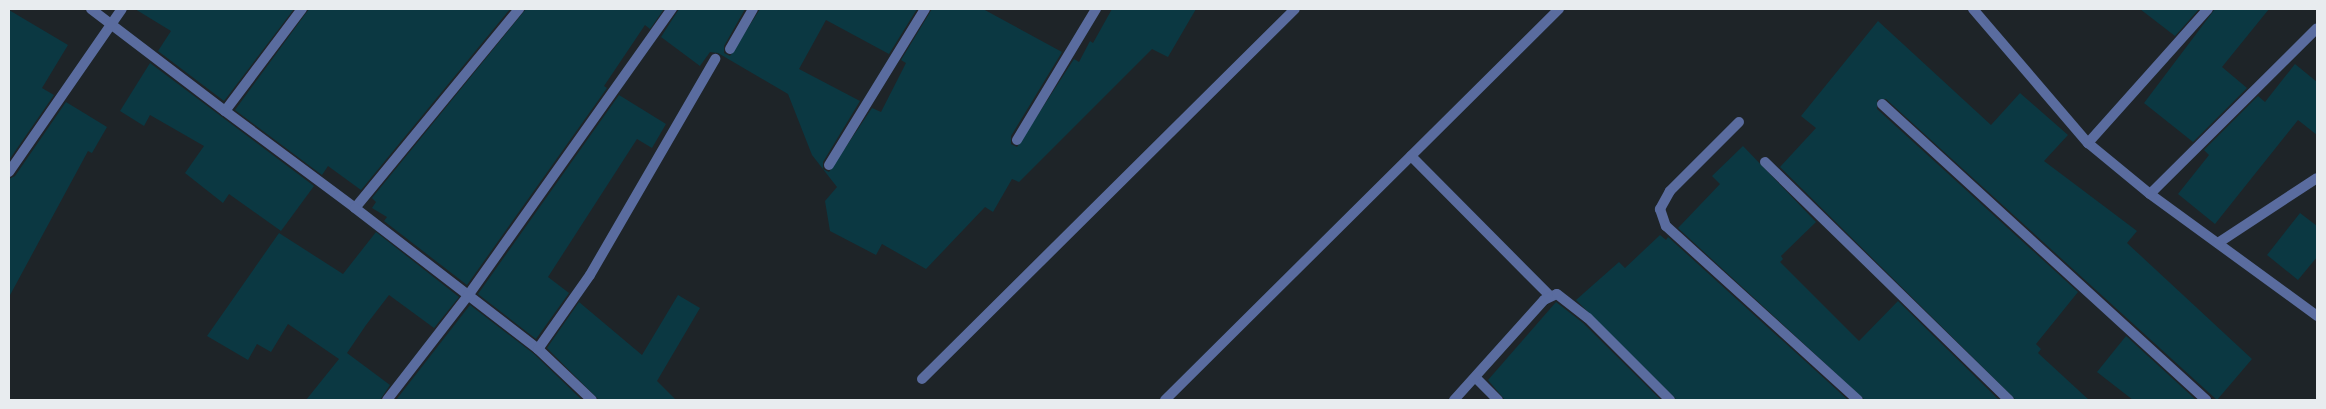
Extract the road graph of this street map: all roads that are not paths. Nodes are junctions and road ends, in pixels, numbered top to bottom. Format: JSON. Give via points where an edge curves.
{"nodes":[{"id":1,"x":91,"y":9,"type":"edge"},
{"id":2,"x":122,"y":9,"type":"edge"},
{"id":3,"x":302,"y":9,"type":"edge"},
{"id":4,"x":519,"y":9,"type":"edge"},
{"id":5,"x":672,"y":9,"type":"edge"},
{"id":6,"x":753,"y":9,"type":"edge"},
{"id":7,"x":924,"y":9,"type":"edge"},
{"id":8,"x":1096,"y":9,"type":"edge"},
{"id":9,"x":1295,"y":9,"type":"edge"},
{"id":10,"x":1559,"y":9,"type":"edge"},
{"id":11,"x":1973,"y":9,"type":"edge"},
{"id":12,"x":2208,"y":9,"type":"edge"},
{"id":13,"x":110,"y":24,"type":"junction"},
{"id":14,"x":2317,"y":28,"type":"edge"},
{"id":15,"x":730,"y":49,"type":"dead end"},
{"id":16,"x":715,"y":59,"type":"dead end"},
{"id":17,"x":1882,"y":104,"type":"dead end"},
{"id":18,"x":225,"y":112,"type":"junction"},
{"id":19,"x":1740,"y":122,"type":"dead end"},
{"id":20,"x":1017,"y":140,"type":"dead end"},
{"id":21,"x":2088,"y":144,"type":"junction"},
{"id":22,"x":1411,"y":156,"type":"junction"},
{"id":23,"x":1765,"y":162,"type":"dead end"},
{"id":24,"x":829,"y":165,"type":"dead end"},
{"id":25,"x":9,"y":172,"type":"edge"},
{"id":26,"x":2317,"y":178,"type":"edge"},
{"id":27,"x":2150,"y":194,"type":"junction"},
{"id":28,"x":355,"y":208,"type":"junction"},
{"id":29,"x":2218,"y":243,"type":"junction"},
{"id":30,"x":1549,"y":295,"type":"junction"},
{"id":31,"x":467,"y":297,"type":"junction"},
{"id":32,"x":2317,"y":316,"type":"edge"},
{"id":33,"x":538,"y":349,"type":"junction"},
{"id":34,"x":1476,"y":378,"type":"junction"},
{"id":35,"x":922,"y":379,"type":"dead end"},
{"id":36,"x":387,"y":400,"type":"edge"},
{"id":37,"x":592,"y":400,"type":"edge"},
{"id":38,"x":1165,"y":400,"type":"edge"},
{"id":39,"x":1454,"y":400,"type":"edge"},
{"id":40,"x":1498,"y":400,"type":"edge"},
{"id":41,"x":1670,"y":400,"type":"edge"},
{"id":42,"x":1858,"y":400,"type":"edge"},
{"id":43,"x":2009,"y":400,"type":"edge"},
{"id":44,"x":2206,"y":400,"type":"edge"}],
"edges":[{"from":1,"to":13,"type":"street"},
{"from":2,"to":13,"type":"street"},
{"from":3,"to":18,"type":"street"},
{"from":4,"to":28,"type":"street"},
{"from":5,"to":31,"type":"street"},
{"from":6,"to":15,"type":"street"},
{"from":7,"to":24,"type":"street"},
{"from":8,"to":20,"type":"street"},
{"from":9,"to":35,"type":"street"},
{"from":10,"to":22,"type":"street"},
{"from":11,"to":21,"type":"street"},
{"from":12,"to":21,"type":"street"},
{"from":13,"to":18,"type":"street"},
{"from":13,"to":25,"type":"street"},
{"from":14,"to":27,"type":"street"},
{"from":16,"to":33,"type":"street","via":[[590,275]]},
{"from":17,"to":44,"type":"street"},
{"from":18,"to":28,"type":"street"},
{"from":19,"to":42,"type":"street","via":[[1670,191],[1660,209],[1666,226]]},
{"from":21,"to":27,"type":"street"},
{"from":22,"to":30,"type":"street"},
{"from":22,"to":38,"type":"street"},
{"from":23,"to":43,"type":"street"},
{"from":26,"to":29,"type":"street"},
{"from":27,"to":29,"type":"street"},
{"from":28,"to":31,"type":"street"},
{"from":29,"to":32,"type":"street"},
{"from":30,"to":34,"type":"street"},
{"from":30,"to":41,"type":"street","via":[[1561,295],[1581,312]]},
{"from":31,"to":33,"type":"street"},
{"from":31,"to":36,"type":"street"},
{"from":33,"to":37,"type":"street"},
{"from":34,"to":39,"type":"street"},
{"from":34,"to":40,"type":"street"}]}
